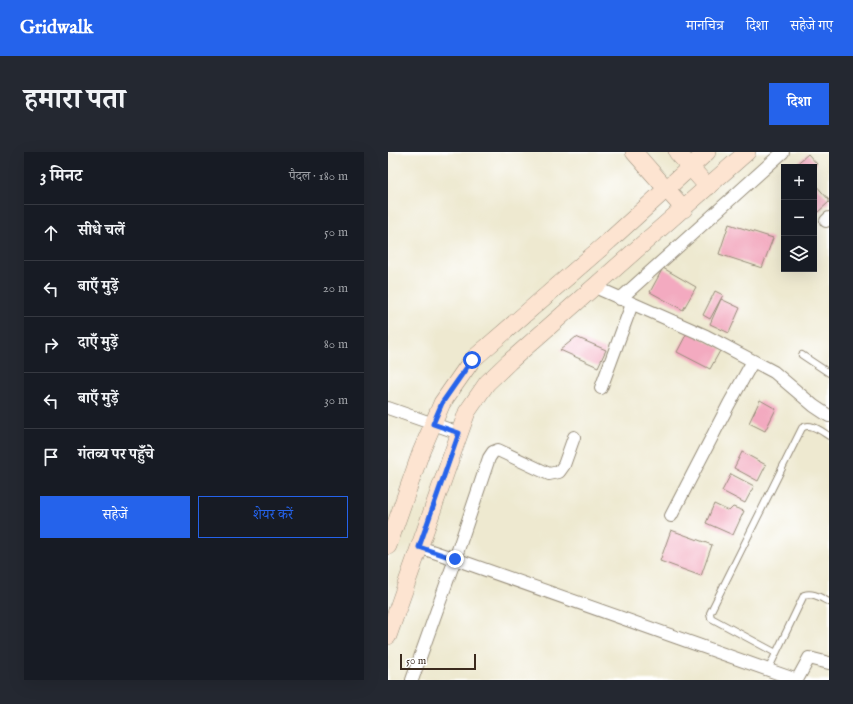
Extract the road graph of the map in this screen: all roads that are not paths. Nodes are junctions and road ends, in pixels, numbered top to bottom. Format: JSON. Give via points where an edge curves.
{"nodes":[{"id":1,"x":634,"y":152,"type":"edge"},
{"id":2,"x":677,"y":152,"type":"edge"},
{"id":3,"x":707,"y":152,"type":"edge"},
{"id":4,"x":747,"y":152,"type":"edge"},
{"id":5,"x":783,"y":152,"type":"edge"},
{"id":6,"x":690,"y":167,"type":"junction"},
{"id":7,"x":708,"y":187,"type":"junction"},
{"id":8,"x":666,"y":189,"type":"junction"},
{"id":9,"x":684,"y":209,"type":"junction"},
{"id":10,"x":595,"y":287,"type":"junction"},
{"id":11,"x":620,"y":298,"type":"junction"},
{"id":12,"x":632,"y":304,"type":"junction"},
{"id":13,"x":802,"y":355,"type":"dead end"},
{"id":14,"x":753,"y":361,"type":"junction"},
{"id":15,"x":829,"y":373,"type":"edge"},
{"id":16,"x":601,"y":388,"type":"dead end"},
{"id":17,"x":388,"y":408,"type":"edge"},
{"id":18,"x":829,"y":416,"type":"edge"},
{"id":19,"x":433,"y":424,"type":"junction"},
{"id":20,"x":459,"y":433,"type":"junction"},
{"id":21,"x":829,"y":436,"type":"edge"},
{"id":22,"x":574,"y":437,"type":"dead end"},
{"id":23,"x":671,"y":516,"type":"dead end"},
{"id":24,"x":388,"y":546,"type":"edge"},
{"id":25,"x":419,"y":547,"type":"junction"},
{"id":26,"x":455,"y":559,"type":"junction"},
{"id":27,"x":829,"y":602,"type":"edge"},
{"id":28,"x":388,"y":636,"type":"edge"},
{"id":29,"x":776,"y":653,"type":"junction"},
{"id":30,"x":829,"y":663,"type":"edge"},
{"id":31,"x":768,"y":670,"type":"junction"},
{"id":32,"x":412,"y":680,"type":"edge"}],
"edges":[{"from":1,"to":8,"type":"street"},
{"from":2,"to":6,"type":"street"},
{"from":3,"to":6,"type":"street"},
{"from":4,"to":7,"type":"street"},
{"from":5,"to":11,"type":"street"},
{"from":6,"to":7,"type":"street"},
{"from":6,"to":8,"type":"street"},
{"from":7,"to":9,"type":"street"},
{"from":8,"to":9,"type":"street"},
{"from":8,"to":19,"type":"street","via":[[472,360],[442,403]]},
{"from":9,"to":10,"type":"street"},
{"from":10,"to":11,"type":"street"},
{"from":10,"to":20,"type":"street","via":[[487,384],[467,412]]},
{"from":11,"to":12,"type":"street"},
{"from":12,"to":14,"type":"street","via":[[706,336]]},
{"from":12,"to":16,"type":"street"},
{"from":13,"to":15,"type":"lane"},
{"from":14,"to":18,"type":"street","via":[[774,372]]},
{"from":14,"to":23,"type":"street"},
{"from":17,"to":19,"type":"street"},
{"from":19,"to":20,"type":"street"},
{"from":19,"to":24,"type":"street"},
{"from":20,"to":25,"type":"street"},
{"from":21,"to":29,"type":"lane","via":[[811,426],[802,428],[710,613],[711,618]]},
{"from":22,"to":26,"type":"street","via":[[564,465],[559,472],[549,474],[498,450],[493,452]]},
{"from":25,"to":26,"type":"street"},
{"from":25,"to":28,"type":"street"},
{"from":26,"to":31,"type":"street"},
{"from":26,"to":32,"type":"street"},
{"from":27,"to":29,"type":"lane","via":[[813,594],[804,595]]},
{"from":29,"to":31,"type":"lane"},
{"from":30,"to":31,"type":"street","via":[[808,658],[797,680]]}]}
